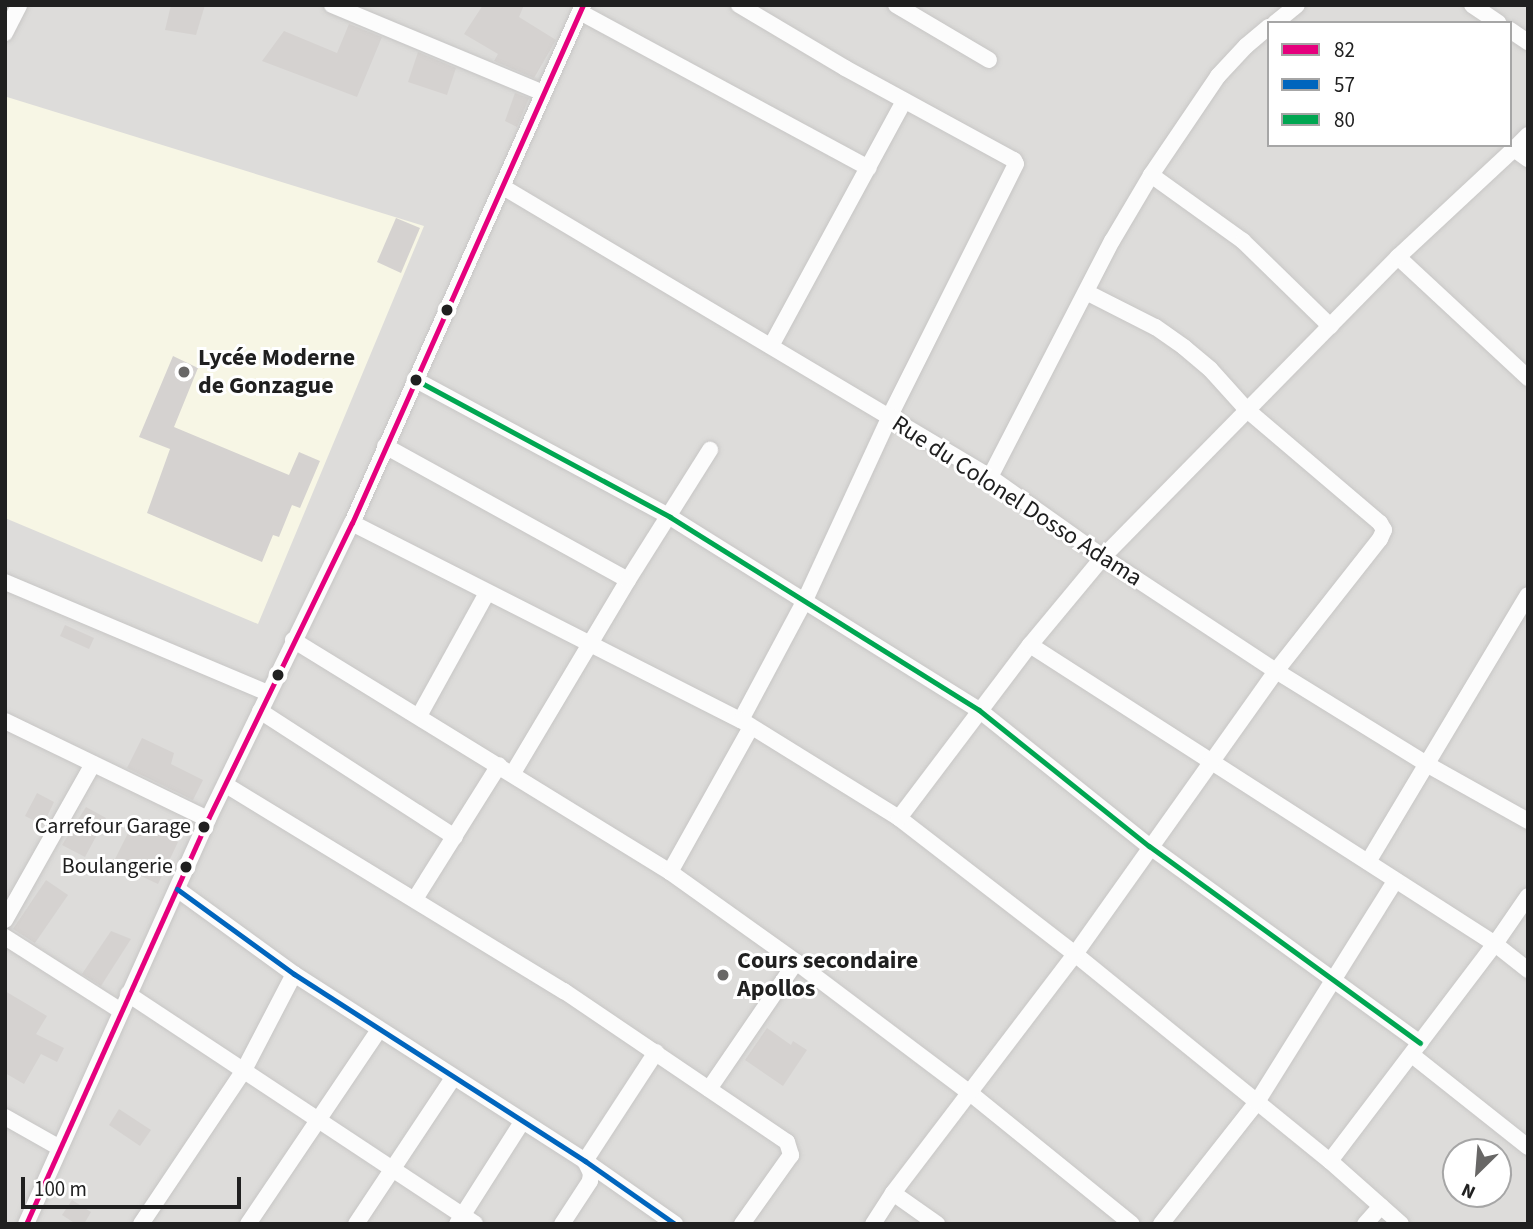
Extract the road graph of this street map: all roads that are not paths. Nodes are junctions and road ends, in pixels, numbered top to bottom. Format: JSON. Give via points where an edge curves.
{"nodes":[{"id":1,"x":19,"y":5,"type":"edge"},
{"id":2,"x":332,"y":5,"type":"edge"},
{"id":3,"x":739,"y":5,"type":"edge"},
{"id":4,"x":895,"y":5,"type":"edge"},
{"id":5,"x":1297,"y":5,"type":"edge"},
{"id":6,"x":1472,"y":5,"type":"edge"},
{"id":7,"x":581,"y":9,"type":"edge"},
{"id":8,"x":1277,"y":21,"type":"edge"},
{"id":9,"x":1496,"y":21,"type":"edge"},
{"id":10,"x":6,"y":26,"type":"edge"},
{"id":11,"x":1267,"y":29,"type":"edge"},
{"id":12,"x":1512,"y":31,"type":"edge"},
{"id":13,"x":1528,"y":42,"type":"edge"},
{"id":14,"x":989,"y":60,"type":"dead end"},
{"id":15,"x":543,"y":93,"type":"junction"},
{"id":16,"x":904,"y":101,"type":"junction"},
{"id":17,"x":1528,"y":135,"type":"edge"},
{"id":18,"x":1514,"y":149,"type":"junction"},
{"id":19,"x":1528,"y":159,"type":"edge"},
{"id":20,"x":868,"y":168,"type":"junction"},
{"id":21,"x":1151,"y":175,"type":"junction"},
{"id":22,"x":503,"y":187,"type":"junction"},
{"id":23,"x":1398,"y":257,"type":"junction"},
{"id":24,"x":1086,"y":292,"type":"junction"},
{"id":25,"x":1330,"y":326,"type":"junction"},
{"id":26,"x":771,"y":346,"type":"junction"},
{"id":27,"x":1528,"y":378,"type":"edge"},
{"id":28,"x":416,"y":380,"type":"junction"},
{"id":29,"x":1247,"y":410,"type":"junction"},
{"id":30,"x":890,"y":416,"type":"junction"},
{"id":31,"x":384,"y":446,"type":"junction"},
{"id":32,"x":710,"y":450,"type":"dead end"},
{"id":33,"x":990,"y":477,"type":"junction"},
{"id":34,"x":670,"y":517,"type":"junction"},
{"id":35,"x":352,"y":523,"type":"junction"},
{"id":36,"x":1103,"y":557,"type":"junction"},
{"id":37,"x":628,"y":580,"type":"junction"},
{"id":38,"x":5,"y":582,"type":"edge"},
{"id":39,"x":487,"y":593,"type":"junction"},
{"id":40,"x":1528,"y":595,"type":"edge"},
{"id":41,"x":804,"y":600,"type":"junction"},
{"id":42,"x":293,"y":640,"type":"junction"},
{"id":43,"x":590,"y":645,"type":"junction"},
{"id":44,"x":1030,"y":645,"type":"junction"},
{"id":45,"x":1276,"y":671,"type":"junction"},
{"id":46,"x":268,"y":693,"type":"junction"},
{"id":47,"x":979,"y":710,"type":"junction"},
{"id":48,"x":260,"y":711,"type":"junction"},
{"id":49,"x":419,"y":716,"type":"junction"},
{"id":50,"x":5,"y":721,"type":"edge"},
{"id":51,"x":746,"y":723,"type":"junction"},
{"id":52,"x":1212,"y":761,"type":"junction"},
{"id":53,"x":93,"y":764,"type":"junction"},
{"id":54,"x":1429,"y":765,"type":"junction"},
{"id":55,"x":506,"y":769,"type":"junction"},
{"id":56,"x":226,"y":785,"type":"junction"},
{"id":57,"x":899,"y":818,"type":"junction"},
{"id":58,"x":208,"y":819,"type":"junction"},
{"id":59,"x":1528,"y":821,"type":"edge"},
{"id":60,"x":455,"y":837,"type":"junction"},
{"id":61,"x":1149,"y":846,"type":"junction"},
{"id":62,"x":1368,"y":862,"type":"junction"},
{"id":63,"x":670,"y":873,"type":"junction"},
{"id":64,"x":1395,"y":881,"type":"junction"},
{"id":65,"x":177,"y":888,"type":"junction"},
{"id":66,"x":1528,"y":896,"type":"edge"},
{"id":67,"x":415,"y":899,"type":"junction"},
{"id":68,"x":5,"y":920,"type":"edge"},
{"id":69,"x":5,"y":937,"type":"edge"},
{"id":70,"x":1495,"y":944,"type":"junction"},
{"id":71,"x":1075,"y":954,"type":"junction"},
{"id":72,"x":796,"y":962,"type":"junction"},
{"id":73,"x":1528,"y":970,"type":"edge"},
{"id":74,"x":294,"y":974,"type":"junction"},
{"id":75,"x":1335,"y":979,"type":"junction"},
{"id":76,"x":128,"y":994,"type":"junction"},
{"id":77,"x":121,"y":1011,"type":"junction"},
{"id":78,"x":379,"y":1030,"type":"junction"},
{"id":79,"x":1416,"y":1049,"type":"junction"},
{"id":80,"x":656,"y":1052,"type":"junction"},
{"id":81,"x":244,"y":1070,"type":"junction"},
{"id":82,"x":453,"y":1078,"type":"junction"},
{"id":83,"x":709,"y":1089,"type":"junction"},
{"id":84,"x":970,"y":1093,"type":"junction"},
{"id":85,"x":1257,"y":1102,"type":"junction"},
{"id":86,"x":5,"y":1118,"type":"edge"},
{"id":87,"x":320,"y":1121,"type":"junction"},
{"id":88,"x":522,"y":1122,"type":"junction"},
{"id":89,"x":1528,"y":1147,"type":"edge"},
{"id":90,"x":60,"y":1148,"type":"junction"},
{"id":91,"x":585,"y":1161,"type":"junction"},
{"id":92,"x":1330,"y":1161,"type":"junction"},
{"id":93,"x":393,"y":1170,"type":"junction"},
{"id":94,"x":893,"y":1193,"type":"junction"},
{"id":95,"x":1381,"y":1206,"type":"junction"},
{"id":96,"x":465,"y":1221,"type":"edge"},
{"id":97,"x":31,"y":1222,"type":"edge"},
{"id":98,"x":669,"y":1222,"type":"edge"},
{"id":99,"x":141,"y":1224,"type":"edge"},
{"id":100,"x":248,"y":1224,"type":"edge"},
{"id":101,"x":356,"y":1224,"type":"edge"},
{"id":102,"x":562,"y":1224,"type":"edge"},
{"id":103,"x":742,"y":1224,"type":"edge"},
{"id":104,"x":873,"y":1224,"type":"edge"},
{"id":105,"x":937,"y":1224,"type":"edge"},
{"id":106,"x":1132,"y":1224,"type":"edge"},
{"id":107,"x":1161,"y":1224,"type":"edge"},
{"id":108,"x":1364,"y":1224,"type":"edge"},
{"id":109,"x":1401,"y":1224,"type":"edge"}],
"edges":[{"from":1,"to":10,"type":"street"},
{"from":2,"to":15,"type":"street"},
{"from":3,"to":16,"type":"street"},
{"from":4,"to":14,"type":"street"},
{"from":5,"to":8,"type":"street"},
{"from":6,"to":9,"type":"street"},
{"from":7,"to":15,"type":"street"},
{"from":7,"to":20,"type":"street"},
{"from":11,"to":21,"type":"street","via":[[1218,76]]},
{"from":12,"to":13,"type":"street"},
{"from":15,"to":22,"type":"street"},
{"from":16,"to":20,"type":"street"},
{"from":16,"to":30,"type":"street","via":[[1016,164]]},
{"from":17,"to":18,"type":"street"},
{"from":18,"to":19,"type":"street"},
{"from":18,"to":23,"type":"street"},
{"from":20,"to":26,"type":"street"},
{"from":21,"to":24,"type":"street"},
{"from":21,"to":25,"type":"street","via":[[1243,241]]},
{"from":22,"to":26,"type":"street","name":"Rue du Colonel Dosso Adama"},
{"from":22,"to":28,"type":"street"},
{"from":23,"to":25,"type":"street"},
{"from":23,"to":27,"type":"street"},
{"from":24,"to":29,"type":"street","via":[[1184,347]]},
{"from":24,"to":33,"type":"street"},
{"from":25,"to":29,"type":"street"},
{"from":26,"to":30,"type":"street","name":"Rue du Colonel Dosso Adama"},
{"from":28,"to":31,"type":"street"},
{"from":28,"to":34,"type":"street"},
{"from":29,"to":36,"type":"street"},
{"from":29,"to":45,"type":"street","via":[[1384,530]]},
{"from":30,"to":33,"type":"street","name":"Rue du Colonel Dosso Adama"},
{"from":30,"to":41,"type":"street"},
{"from":31,"to":35,"type":"street"},
{"from":31,"to":37,"type":"street"},
{"from":32,"to":34,"type":"street"},
{"from":33,"to":36,"type":"street","name":"Rue du Colonel Dosso Adama"},
{"from":34,"to":37,"type":"street"},
{"from":34,"to":41,"type":"street"},
{"from":35,"to":39,"type":"street"},
{"from":35,"to":42,"type":"street"},
{"from":36,"to":44,"type":"street"},
{"from":36,"to":45,"type":"street","name":"Rue du Colonel Dosso Adama"},
{"from":37,"to":43,"type":"street"},
{"from":38,"to":46,"type":"street"},
{"from":39,"to":43,"type":"street"},
{"from":39,"to":49,"type":"street"},
{"from":40,"to":54,"type":"street"},
{"from":41,"to":47,"type":"street"},
{"from":41,"to":51,"type":"street"},
{"from":42,"to":46,"type":"street"},
{"from":42,"to":49,"type":"street"},
{"from":43,"to":51,"type":"street"},
{"from":43,"to":55,"type":"street"},
{"from":44,"to":47,"type":"street"},
{"from":44,"to":52,"type":"street"},
{"from":45,"to":52,"type":"street"},
{"from":45,"to":54,"type":"street","name":"Rue du Colonel Dosso Adama"},
{"from":46,"to":48,"type":"street"},
{"from":47,"to":57,"type":"street"},
{"from":47,"to":61,"type":"street"},
{"from":48,"to":56,"type":"street"},
{"from":48,"to":60,"type":"street"},
{"from":49,"to":55,"type":"street"},
{"from":50,"to":53,"type":"street"},
{"from":51,"to":57,"type":"street"},
{"from":51,"to":63,"type":"street"},
{"from":52,"to":61,"type":"street"},
{"from":52,"to":62,"type":"street"},
{"from":53,"to":58,"type":"street"},
{"from":53,"to":68,"type":"street"},
{"from":54,"to":59,"type":"street","name":"Rue du Colonel Dosso Adama"},
{"from":54,"to":62,"type":"street"},
{"from":55,"to":60,"type":"street"},
{"from":55,"to":63,"type":"street"},
{"from":56,"to":58,"type":"street"},
{"from":56,"to":67,"type":"street"},
{"from":57,"to":71,"type":"street"},
{"from":58,"to":65,"type":"street"},
{"from":60,"to":67,"type":"street"},
{"from":61,"to":71,"type":"street"},
{"from":61,"to":75,"type":"street"},
{"from":62,"to":64,"type":"street"},
{"from":63,"to":72,"type":"street"},
{"from":64,"to":70,"type":"street"},
{"from":64,"to":75,"type":"street"},
{"from":65,"to":74,"type":"street"},
{"from":65,"to":76,"type":"street"},
{"from":66,"to":70,"type":"street"},
{"from":67,"to":80,"type":"street"},
{"from":69,"to":77,"type":"street"},
{"from":70,"to":73,"type":"street"},
{"from":70,"to":79,"type":"street"},
{"from":71,"to":84,"type":"street"},
{"from":71,"to":85,"type":"street"},
{"from":72,"to":83,"type":"street"},
{"from":72,"to":84,"type":"street"},
{"from":74,"to":78,"type":"street"},
{"from":74,"to":81,"type":"street"},
{"from":75,"to":79,"type":"street"},
{"from":75,"to":85,"type":"street"},
{"from":76,"to":77,"type":"street"},
{"from":76,"to":81,"type":"street"},
{"from":77,"to":90,"type":"street"},
{"from":78,"to":82,"type":"street"},
{"from":78,"to":87,"type":"street"},
{"from":79,"to":89,"type":"street"},
{"from":79,"to":92,"type":"street"},
{"from":80,"to":83,"type":"street"},
{"from":80,"to":91,"type":"street"},
{"from":81,"to":87,"type":"street"},
{"from":81,"to":99,"type":"street"},
{"from":82,"to":88,"type":"street"},
{"from":82,"to":93,"type":"street"},
{"from":83,"to":103,"type":"street","via":[[792,1149]]},
{"from":84,"to":94,"type":"street"},
{"from":84,"to":106,"type":"street"},
{"from":85,"to":92,"type":"street"},
{"from":85,"to":107,"type":"street"},
{"from":86,"to":90,"type":"street"},
{"from":87,"to":93,"type":"street"},
{"from":87,"to":100,"type":"street"},
{"from":88,"to":91,"type":"street"},
{"from":88,"to":96,"type":"street"},
{"from":90,"to":97,"type":"street"},
{"from":91,"to":98,"type":"street"},
{"from":91,"to":102,"type":"street","via":[[590,1181]]},
{"from":92,"to":95,"type":"street"},
{"from":93,"to":96,"type":"street"},
{"from":93,"to":101,"type":"street"},
{"from":94,"to":104,"type":"street"},
{"from":94,"to":105,"type":"street"},
{"from":95,"to":108,"type":"street"},
{"from":95,"to":109,"type":"street"}]}
